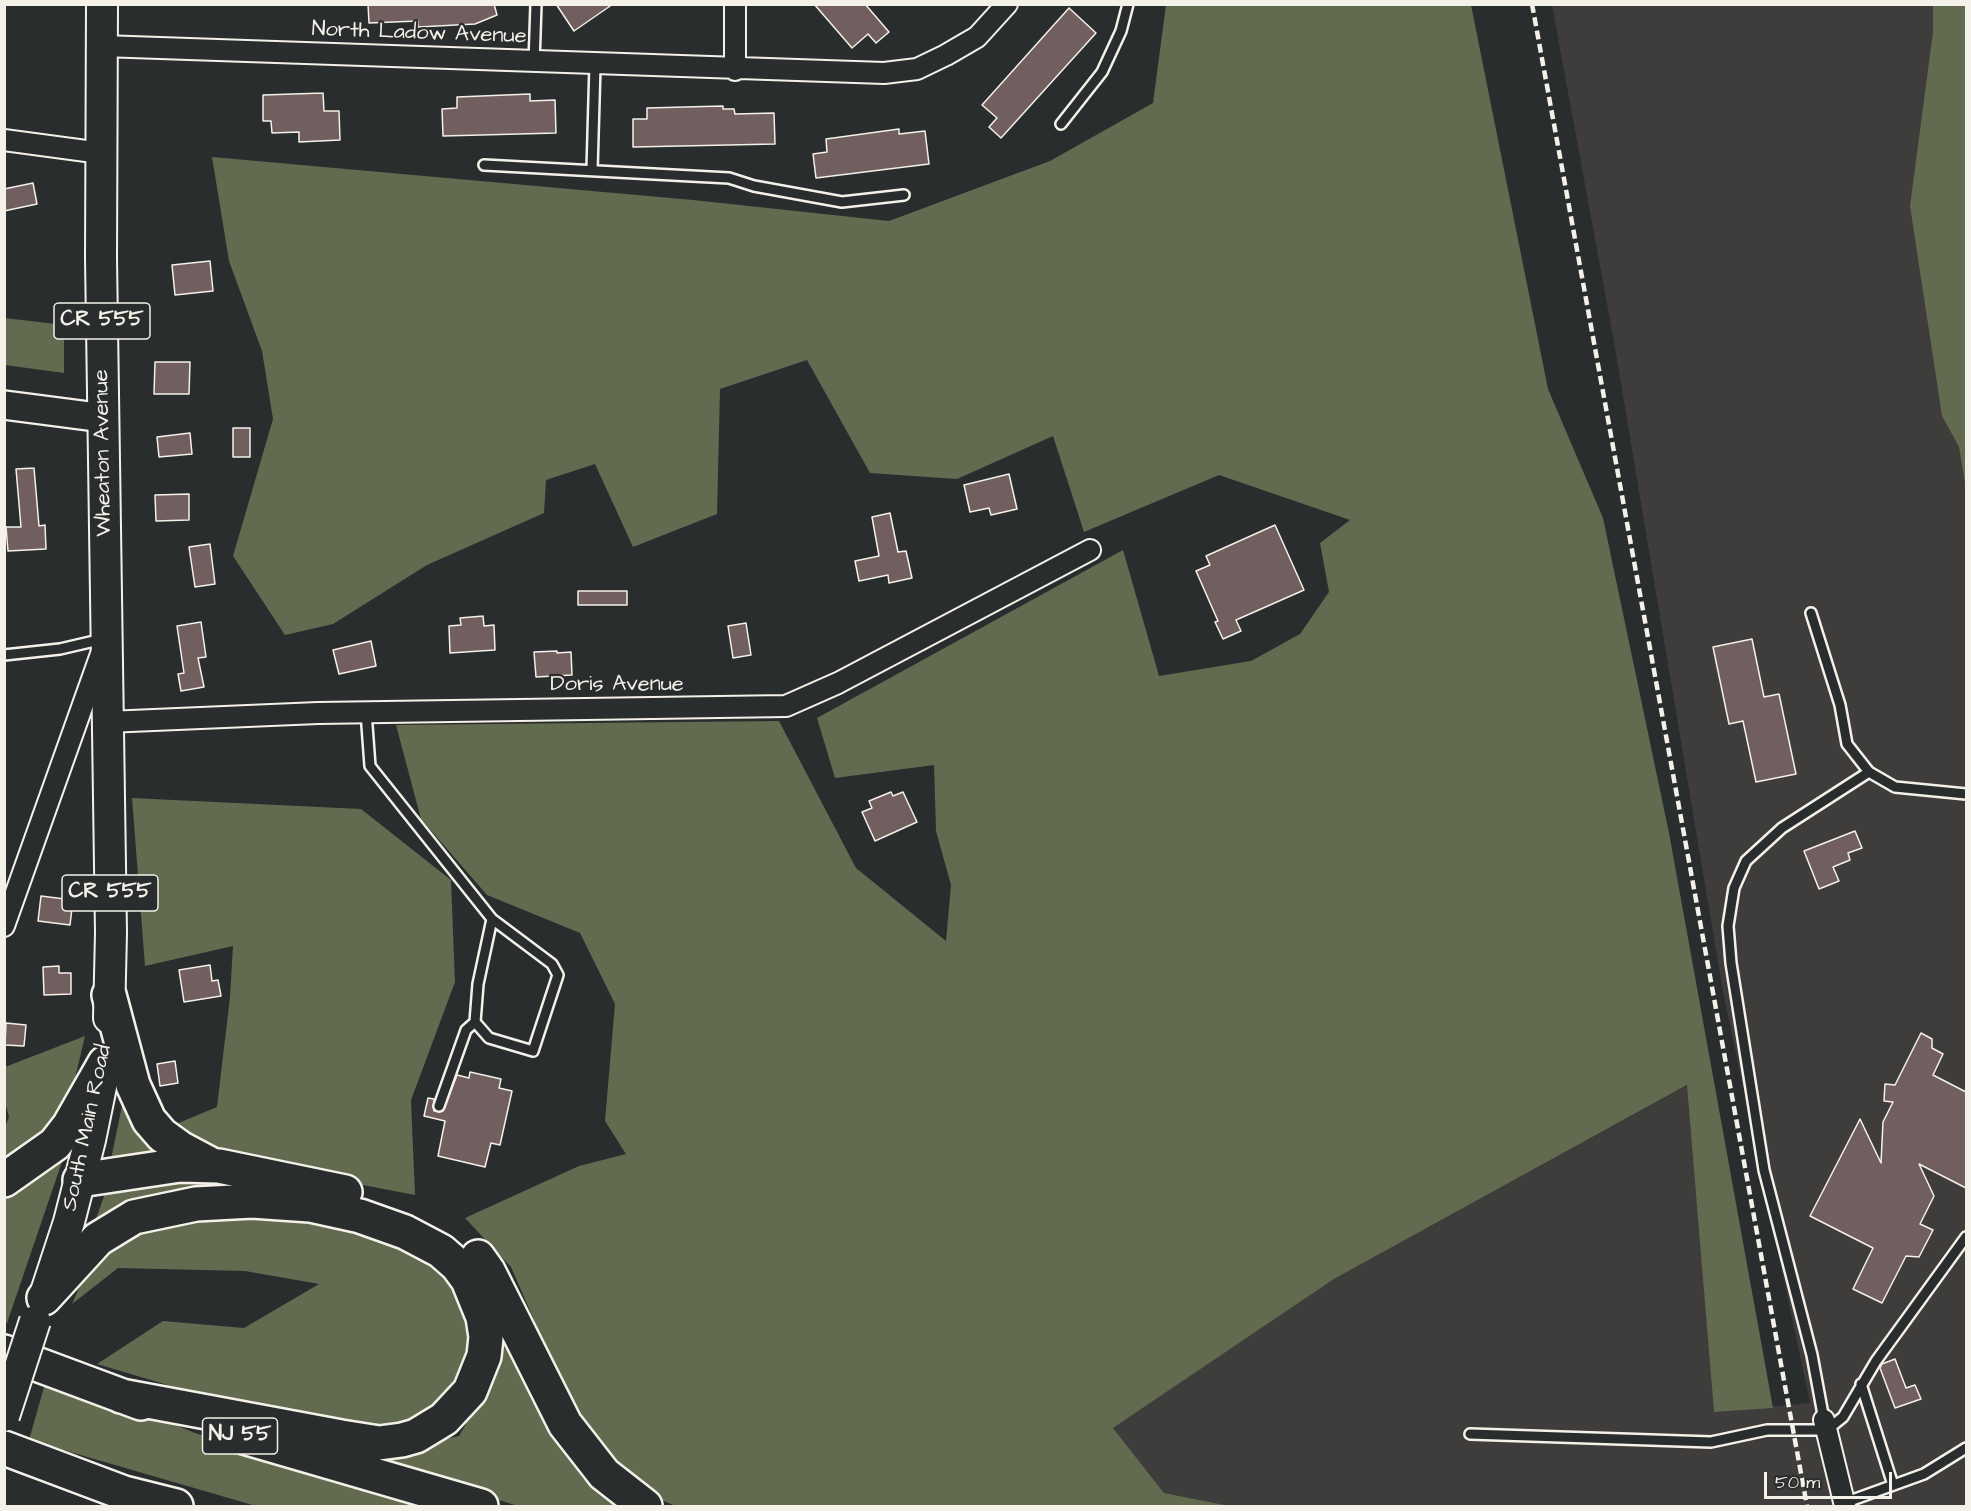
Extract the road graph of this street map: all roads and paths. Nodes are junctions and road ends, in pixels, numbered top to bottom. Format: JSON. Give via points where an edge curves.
{"nodes":[{"id":1,"x":102,"y":4,"type":"edge"},
{"id":2,"x":536,"y":4,"type":"edge"},
{"id":3,"x":735,"y":4,"type":"edge"},
{"id":4,"x":1007,"y":4,"type":"edge"},
{"id":5,"x":1128,"y":4,"type":"edge"},
{"id":6,"x":102,"y":46,"type":"junction"},
{"id":7,"x":534,"y":63,"type":"junction"},
{"id":8,"x":595,"y":65,"type":"junction"},
{"id":9,"x":735,"y":70,"type":"junction"},
{"id":10,"x":1061,"y":124,"type":"dead end"},
{"id":11,"x":4,"y":140,"type":"edge"},
{"id":12,"x":101,"y":153,"type":"junction"},
{"id":13,"x":484,"y":165,"type":"dead end"},
{"id":14,"x":592,"y":170,"type":"junction"},
{"id":15,"x":904,"y":195,"type":"dead end"},
{"id":16,"x":4,"y":405,"type":"edge"},
{"id":17,"x":104,"y":418,"type":"junction"},
{"id":18,"x":1090,"y":550,"type":"dead end"},
{"id":19,"x":1811,"y":613,"type":"dead end"},
{"id":20,"x":106,"y":638,"type":"junction"},
{"id":21,"x":4,"y":655,"type":"edge"},
{"id":22,"x":366,"y":712,"type":"junction"},
{"id":23,"x":108,"y":722,"type":"junction"},
{"id":24,"x":1869,"y":772,"type":"junction"},
{"id":25,"x":1966,"y":794,"type":"edge"},
{"id":26,"x":492,"y":919,"type":"junction"},
{"id":27,"x":4,"y":926,"type":"edge"},
{"id":28,"x":109,"y":995,"type":"junction"},
{"id":29,"x":475,"y":1022,"type":"junction"},
{"id":30,"x":105,"y":1063,"type":"junction"},
{"id":31,"x":439,"y":1106,"type":"dead end"},
{"id":32,"x":214,"y":1166,"type":"junction"},
{"id":33,"x":4,"y":1180,"type":"edge"},
{"id":34,"x":80,"y":1180,"type":"junction"},
{"id":35,"x":1966,"y":1237,"type":"edge"},
{"id":36,"x":39,"y":1310,"type":"junction"},
{"id":37,"x":4,"y":1352,"type":"edge"},
{"id":38,"x":1862,"y":1384,"type":"junction"},
{"id":39,"x":121,"y":1396,"type":"junction"},
{"id":40,"x":4,"y":1416,"type":"edge"},
{"id":41,"x":1826,"y":1425,"type":"junction"},
{"id":42,"x":1470,"y":1434,"type":"dead end"},
{"id":43,"x":4,"y":1448,"type":"edge"},
{"id":44,"x":1966,"y":1448,"type":"edge"},
{"id":45,"x":1893,"y":1485,"type":"junction"},
{"id":46,"x":1845,"y":1505,"type":"edge"},
{"id":47,"x":176,"y":1506,"type":"edge"},
{"id":48,"x":481,"y":1506,"type":"edge"},
{"id":49,"x":645,"y":1506,"type":"edge"}],
"edges":[{"from":1,"to":6,"type":"main road","name":"Wheaton Avenue","number":"CR 555"},
{"from":2,"to":7,"type":"lane"},
{"from":3,"to":9,"type":"street"},
{"from":4,"to":9,"type":"street","name":"North Ladow Avenue","via":[[977,37],[917,69],[885,73]]},
{"from":5,"to":10,"type":"lane","via":[[1121,31],[1102,72]]},
{"from":6,"to":7,"type":"street","name":"North Ladow Avenue"},
{"from":6,"to":12,"type":"main road","name":"Wheaton Avenue","number":"CR 555"},
{"from":7,"to":8,"type":"street","name":"North Ladow Avenue"},
{"from":8,"to":9,"type":"street","name":"North Ladow Avenue"},
{"from":8,"to":14,"type":"lane"},
{"from":11,"to":12,"type":"street"},
{"from":12,"to":17,"type":"main road","name":"Wheaton Avenue","number":"CR 555"},
{"from":13,"to":14,"type":"lane"},
{"from":14,"to":15,"type":"lane","via":[[729,178],[842,202]]},
{"from":16,"to":17,"type":"main road"},
{"from":17,"to":20,"type":"main road","name":"Wheaton Avenue","number":"CR 555"},
{"from":18,"to":22,"type":"street","name":"Doris Avenue","via":[[838,683],[786,706]]},
{"from":19,"to":24,"type":"lane","via":[[1840,705],[1846,744]]},
{"from":20,"to":21,"type":"lane","via":[[60,649]]},
{"from":20,"to":23,"type":"main road","name":"Wheaton Avenue","number":"CR 555"},
{"from":20,"to":27,"type":"street"},
{"from":22,"to":23,"type":"street","name":"Doris Avenue"},
{"from":22,"to":26,"type":"lane","via":[[370,766]]},
{"from":23,"to":28,"type":"main road","name":"South Main Road","number":"CR 555"},
{"from":24,"to":25,"type":"lane","via":[[1894,787]]},
{"from":24,"to":41,"type":"lane","via":[[1782,828],[1746,861],[1734,888],[1728,926],[1764,1170]]},
{"from":26,"to":29,"type":"lane","via":[[478,984]]},
{"from":26,"to":29,"type":"lane","via":[[552,964],[558,975],[533,1051],[489,1038]]},
{"from":28,"to":30,"type":"main road","name":"South Main Road","number":"CR 555"},
{"from":28,"to":32,"type":"highway","via":[[133,1085],[149,1120],[180,1148]]},
{"from":29,"to":31,"type":"lane","via":[[466,1030]]},
{"from":30,"to":33,"type":"highway","via":[[55,1144]]},
{"from":30,"to":34,"type":"main road","name":"South Main Road","number":"CR 555"},
{"from":32,"to":34,"type":"highway","via":[[180,1165]]},
{"from":32,"to":49,"type":"highway","via":[[394,1204],[452,1233],[488,1271],[576,1440],[604,1474]]},
{"from":34,"to":36,"type":"main road","name":"South Main Road","number":"CR 555"},
{"from":35,"to":38,"type":"lane"},
{"from":36,"to":39,"type":"highway","via":[[99,1239],[134,1217],[196,1204],[252,1201],[310,1205],[360,1216],[405,1232],[457,1264],[483,1317],[484,1356],[470,1391],[444,1419],[402,1440],[379,1443],[340,1437]]},
{"from":36,"to":40,"type":"main road","name":"South Main Road","number":"CR 555","bridge":true},
{"from":37,"to":39,"type":"highway","number":"NJ 55"},
{"from":38,"to":41,"type":"lane","via":[[1843,1417]]},
{"from":38,"to":45,"type":"lane"},
{"from":39,"to":48,"type":"highway","number":"NJ 55","via":[[261,1443]]},
{"from":41,"to":42,"type":"lane","via":[[1767,1430],[1711,1442]]},
{"from":41,"to":46,"type":"street"},
{"from":43,"to":47,"type":"highway","via":[[124,1493]]},
{"from":44,"to":45,"type":"lane","via":[[1924,1474]]},
{"from":45,"to":46,"type":"lane"}]}
